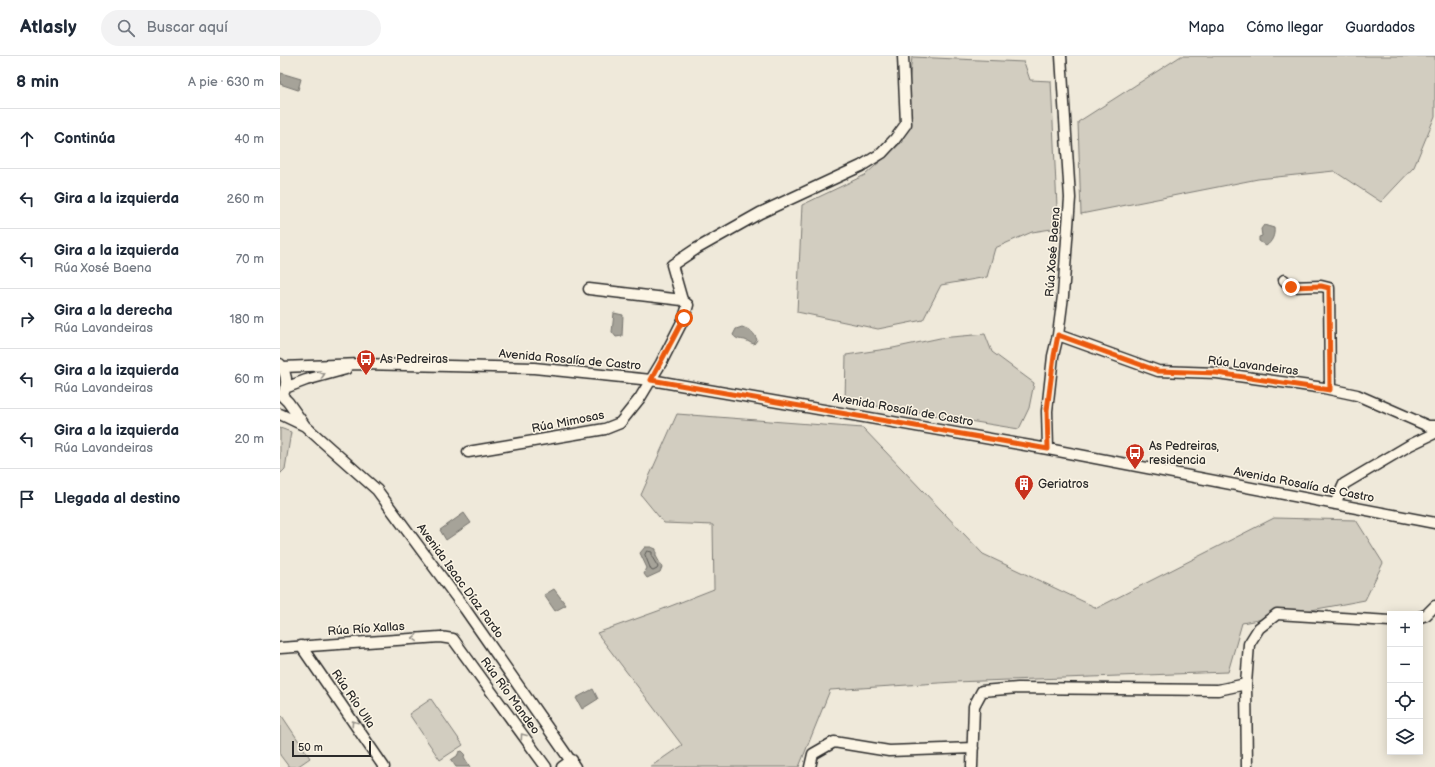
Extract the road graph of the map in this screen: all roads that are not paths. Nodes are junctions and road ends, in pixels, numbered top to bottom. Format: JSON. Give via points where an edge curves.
{"nodes":[{"id":1,"x":903,"y":56,"type":"edge"},
{"id":2,"x":1060,"y":56,"type":"edge"},
{"id":3,"x":1284,"y":280,"type":"dead end"},
{"id":4,"x":589,"y":289,"type":"dead end"},
{"id":5,"x":682,"y":300,"type":"junction"},
{"id":6,"x":1058,"y":335,"type":"junction"},
{"id":7,"x":361,"y":364,"type":"junction"},
{"id":8,"x":281,"y":366,"type":"edge"},
{"id":9,"x":651,"y":380,"type":"junction"},
{"id":10,"x":1330,"y":390,"type":"junction"},
{"id":11,"x":283,"y":395,"type":"edge"},
{"id":12,"x":280,"y":414,"type":"edge"},
{"id":13,"x":304,"y":426,"type":"junction"},
{"id":14,"x":1435,"y":426,"type":"edge"},
{"id":15,"x":1435,"y":433,"type":"edge"},
{"id":16,"x":1048,"y":449,"type":"junction"},
{"id":17,"x":468,"y":452,"type":"dead end"},
{"id":18,"x":1335,"y":504,"type":"junction"},
{"id":19,"x":1435,"y":523,"type":"edge"},
{"id":20,"x":1435,"y":606,"type":"edge"},
{"id":21,"x":1423,"y":616,"type":"edge"},
{"id":22,"x":1387,"y":621,"type":"edge"},
{"id":23,"x":453,"y":640,"type":"joint"},
{"id":24,"x":302,"y":646,"type":"junction"},
{"id":25,"x":280,"y":648,"type":"edge"},
{"id":26,"x":1246,"y":684,"type":"junction"},
{"id":27,"x":973,"y":748,"type":"junction"},
{"id":28,"x":573,"y":764,"type":"edge"},
{"id":29,"x":384,"y":767,"type":"edge"},
{"id":30,"x":546,"y":767,"type":"edge"},
{"id":31,"x":562,"y":767,"type":"edge"},
{"id":32,"x":810,"y":767,"type":"edge"},
{"id":33,"x":972,"y":767,"type":"edge"},
{"id":34,"x":1247,"y":767,"type":"edge"}],
"edges":[{"from":1,"to":5,"type":"street","via":[[906,124],[895,140],[882,153],[861,166],[760,213],[696,248],[672,265]]},
{"from":2,"to":6,"type":"street","name":"Rúa Xosé Baena","via":[[1070,198]]},
{"from":3,"to":10,"type":"street","via":[[1291,287],[1329,288]]},
{"from":4,"to":5,"type":"street"},
{"from":5,"to":9,"type":"street","name":"Rúa Mimosas","via":[[688,305],[684,318]]},
{"from":6,"to":10,"type":"street","name":"Rúa Lavandeiras","via":[[1158,371],[1217,373]]},
{"from":6,"to":16,"type":"street","name":"Rúa Xosé Baena","via":[[1047,410]]},
{"from":7,"to":8,"type":"street","name":"Avenida Rosalía de Castro"},
{"from":7,"to":9,"type":"street","name":"Avenida Rosalía de Castro","via":[[534,368]]},
{"from":11,"to":7,"type":"street","name":"Avenida Rosalía de Castro","one_way":true,"via":[[306,380]]},
{"from":8,"to":11,"type":"street","via":[[285,374]]},
{"from":9,"to":16,"type":"street","name":"Avenida Rosalía de Castro"},
{"from":9,"to":17,"type":"street","name":"Rúa Mimosas","via":[[620,423],[605,429]]},
{"from":10,"to":14,"type":"street","name":"Rúa Lavandeiras","via":[[1357,395],[1428,426]]},
{"from":11,"to":13,"type":"street","name":"Avenida Isaac Díaz Pardo"},
{"from":12,"to":13,"type":"street","name":"Avenida Isaac Díaz Pardo"},
{"from":13,"to":28,"type":"street","name":"Avenida Isaac Díaz Pardo","via":[[377,490],[465,609]]},
{"from":15,"to":18,"type":"street","via":[[1344,484]]},
{"from":16,"to":18,"type":"street","name":"Avenida Rosalía de Castro"},
{"from":18,"to":19,"type":"street","name":"Avenida Rosalía de Castro"},
{"from":20,"to":21,"type":"street"},
{"from":22,"to":26,"type":"street","via":[[1277,614],[1259,628],[1249,644]]},
{"from":23,"to":24,"type":"street","name":"Rúa Río Xallas","one_way":true,"via":[[440,636]]},
{"from":30,"to":23,"type":"street","name":"Rúa Río Mandeo","one_way":true},
{"from":24,"to":25,"type":"street","name":"Rúa Río Xallas"},
{"from":29,"to":24,"type":"street","name":"Rúa Río Ulla","one_way":true},
{"from":26,"to":27,"type":"street","via":[[1218,690],[1018,688],[982,691],[974,706]]},
{"from":26,"to":34,"type":"street"},
{"from":27,"to":32,"type":"street","via":[[889,751],[834,742],[813,754]]},
{"from":27,"to":33,"type":"street"},
{"from":28,"to":31,"type":"street"}]}
